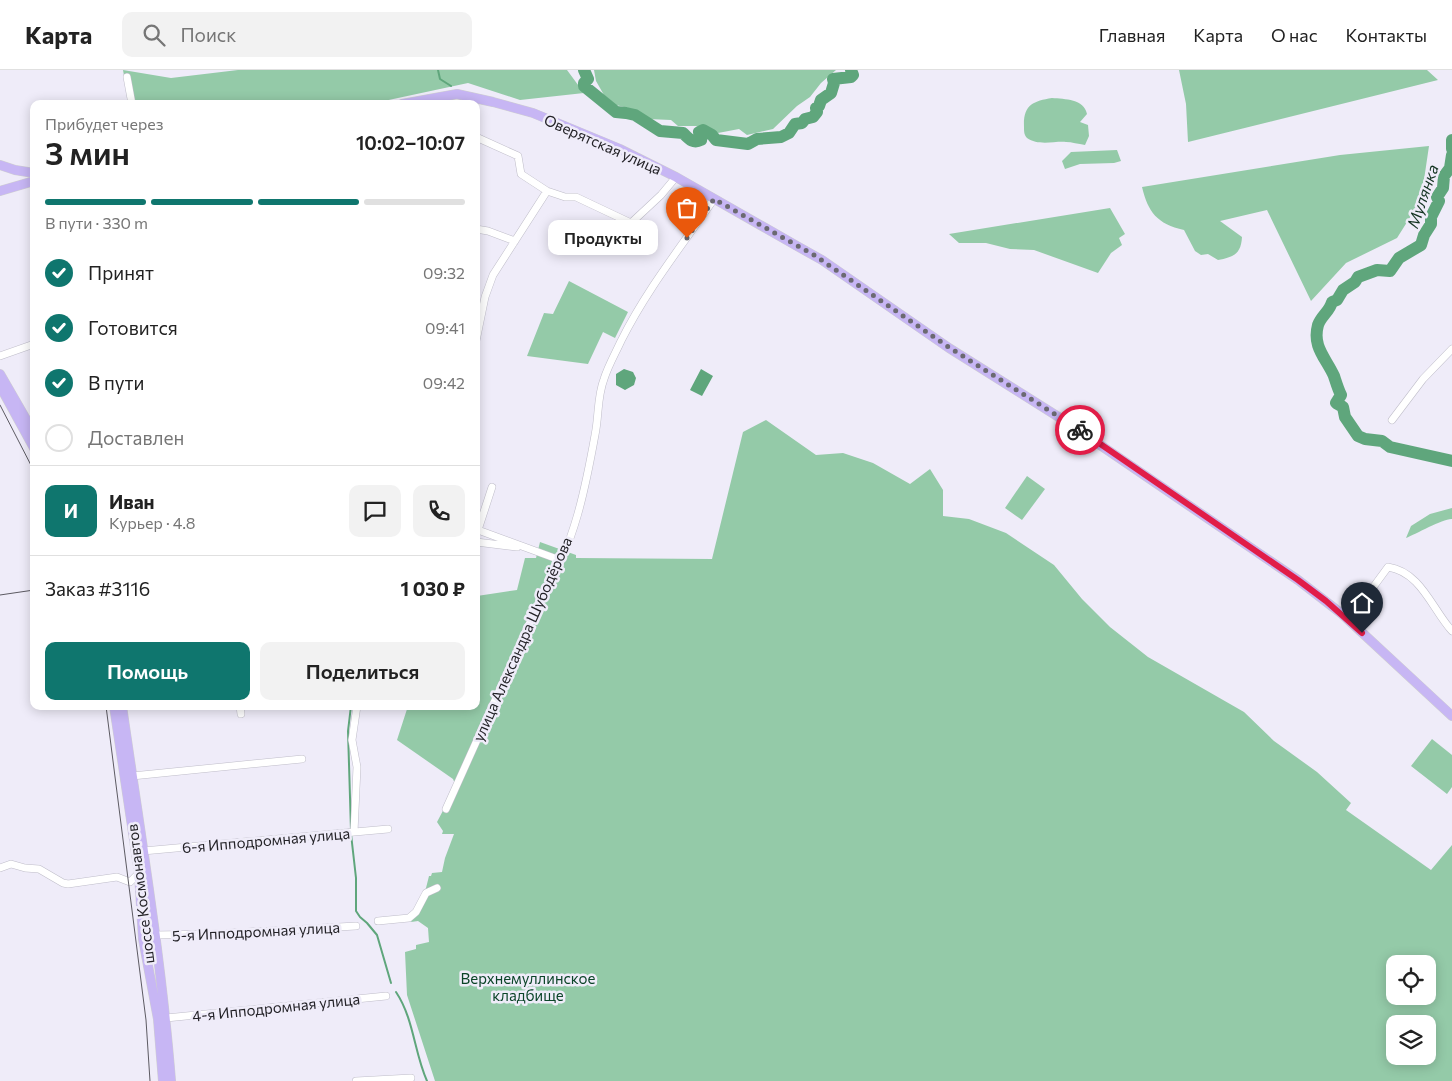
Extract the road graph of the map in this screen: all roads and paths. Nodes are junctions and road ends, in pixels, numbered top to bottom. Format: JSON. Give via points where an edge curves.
{"nodes":[{"id":1,"x":127,"y":78,"type":"dead end"},
{"id":2,"x":131,"y":100,"type":"edge"},
{"id":3,"x":424,"y":100,"type":"edge"},
{"id":4,"x":480,"y":139,"type":"edge"},
{"id":5,"x":0,"y":165,"type":"edge"},
{"id":6,"x":30,"y":172,"type":"edge"},
{"id":7,"x":676,"y":177,"type":"junction"},
{"id":8,"x":30,"y":182,"type":"edge"},
{"id":9,"x":3,"y":191,"type":"edge"},
{"id":10,"x":547,"y":191,"type":"junction"},
{"id":11,"x":714,"y":199,"type":"junction"},
{"id":12,"x":480,"y":230,"type":"edge"},
{"id":13,"x":515,"y":241,"type":"junction"},
{"id":14,"x":480,"y":321,"type":"edge"},
{"id":15,"x":30,"y":345,"type":"edge"},
{"id":16,"x":1452,"y":349,"type":"edge"},
{"id":17,"x":0,"y":356,"type":"edge"},
{"id":18,"x":0,"y":374,"type":"edge"},
{"id":19,"x":0,"y":386,"type":"edge"},
{"id":20,"x":1392,"y":420,"type":"dead end"},
{"id":21,"x":30,"y":426,"type":"edge"},
{"id":22,"x":30,"y":441,"type":"edge"},
{"id":23,"x":492,"y":487,"type":"dead end"},
{"id":24,"x":480,"y":524,"type":"edge"},
{"id":25,"x":480,"y":531,"type":"edge"},
{"id":26,"x":480,"y":542,"type":"edge"},
{"id":27,"x":527,"y":548,"type":"junction"},
{"id":28,"x":560,"y":560,"type":"junction"},
{"id":29,"x":1349,"y":620,"type":"junction"},
{"id":30,"x":1452,"y":631,"type":"edge"},
{"id":31,"x":115,"y":710,"type":"edge"},
{"id":32,"x":123,"y":710,"type":"edge"},
{"id":33,"x":356,"y":710,"type":"edge"},
{"id":34,"x":1452,"y":716,"type":"edge"},
{"id":35,"x":302,"y":759,"type":"dead end"},
{"id":36,"x":132,"y":776,"type":"junction"},
{"id":37,"x":446,"y":810,"type":"dead end"},
{"id":38,"x":388,"y":829,"type":"dead end"},
{"id":39,"x":354,"y":832,"type":"junction"},
{"id":40,"x":143,"y":851,"type":"junction"},
{"id":41,"x":0,"y":868,"type":"edge"},
{"id":42,"x":139,"y":874,"type":"junction"},
{"id":43,"x":436,"y":888,"type":"dead end"},
{"id":44,"x":378,"y":921,"type":"dead end"},
{"id":45,"x":356,"y":926,"type":"dead end"},
{"id":46,"x":155,"y":936,"type":"junction"},
{"id":47,"x":386,"y":996,"type":"dead end"},
{"id":48,"x":166,"y":1018,"type":"junction"},
{"id":49,"x":411,"y":1078,"type":"dead end"},
{"id":50,"x":163,"y":1081,"type":"edge"},
{"id":51,"x":171,"y":1081,"type":"edge"},
{"id":52,"x":356,"y":1081,"type":"edge"}],
"edges":[{"from":1,"to":2,"type":"street"},
{"from":3,"to":7,"type":"main road","name":"Оверятская улица","via":[[457,94],[533,113],[620,148]]},
{"from":4,"to":10,"type":"street","via":[[518,156],[521,174]]},
{"from":5,"to":6,"type":"main road"},
{"from":7,"to":10,"type":"street","via":[[631,223],[576,197]]},
{"from":7,"to":11,"type":"main road","name":"Оверятская улица"},
{"from":8,"to":9,"type":"main road"},
{"from":10,"to":13,"type":"street"},
{"from":11,"to":28,"type":"street","name":"улица Александра Шубодёрова","via":[[650,288],[608,367],[601,387],[596,434],[579,510]]},
{"from":11,"to":29,"type":"main road","name":"Оверятская улица","via":[[814,255],[950,348],[1065,421],[1280,567]]},
{"from":12,"to":13,"type":"street"},
{"from":13,"to":14,"type":"street","via":[[493,274]]},
{"from":15,"to":17,"type":"street"},
{"from":16,"to":20,"type":"street","via":[[1423,379]]},
{"from":18,"to":21,"type":"main road"},
{"from":19,"to":22,"type":"main road"},
{"from":23,"to":24,"type":"street"},
{"from":25,"to":27,"type":"street"},
{"from":26,"to":27,"type":"street"},
{"from":27,"to":28,"type":"street"},
{"from":28,"to":37,"type":"street","name":"улица Александра Шубодёрова"},
{"from":29,"to":30,"type":"street","via":[[1388,567],[1409,574]]},
{"from":29,"to":34,"type":"main road","name":"Оверятская улица"},
{"from":31,"to":42,"type":"main road","name":"шоссе Космонавтов"},
{"from":32,"to":36,"type":"main road","name":"шоссе Космонавтов"},
{"from":33,"to":39,"type":"street","via":[[352,740],[357,767]]},
{"from":35,"to":36,"type":"street"},
{"from":36,"to":40,"type":"main road","name":"шоссе Космонавтов"},
{"from":38,"to":39,"type":"street","name":"6-я Ипподромная улица"},
{"from":39,"to":40,"type":"street","name":"6-я Ипподромная улица"},
{"from":40,"to":46,"type":"main road","name":"шоссе Космонавтов"},
{"from":41,"to":42,"type":"street","via":[[11,864],[39,869],[68,884],[117,877],[130,882]]},
{"from":42,"to":50,"type":"main road","name":"шоссе Космонавтов","via":[[144,939],[158,1019]]},
{"from":43,"to":44,"type":"street","via":[[424,895],[416,912],[409,918]]},
{"from":45,"to":46,"type":"street","name":"5-я Ипподромная улица"},
{"from":46,"to":48,"type":"main road","name":"шоссе Космонавтов"},
{"from":47,"to":48,"type":"street","name":"4-я Ипподромная улица"},
{"from":48,"to":51,"type":"main road","name":"шоссе Космонавтов"},
{"from":49,"to":52,"type":"street"}]}
